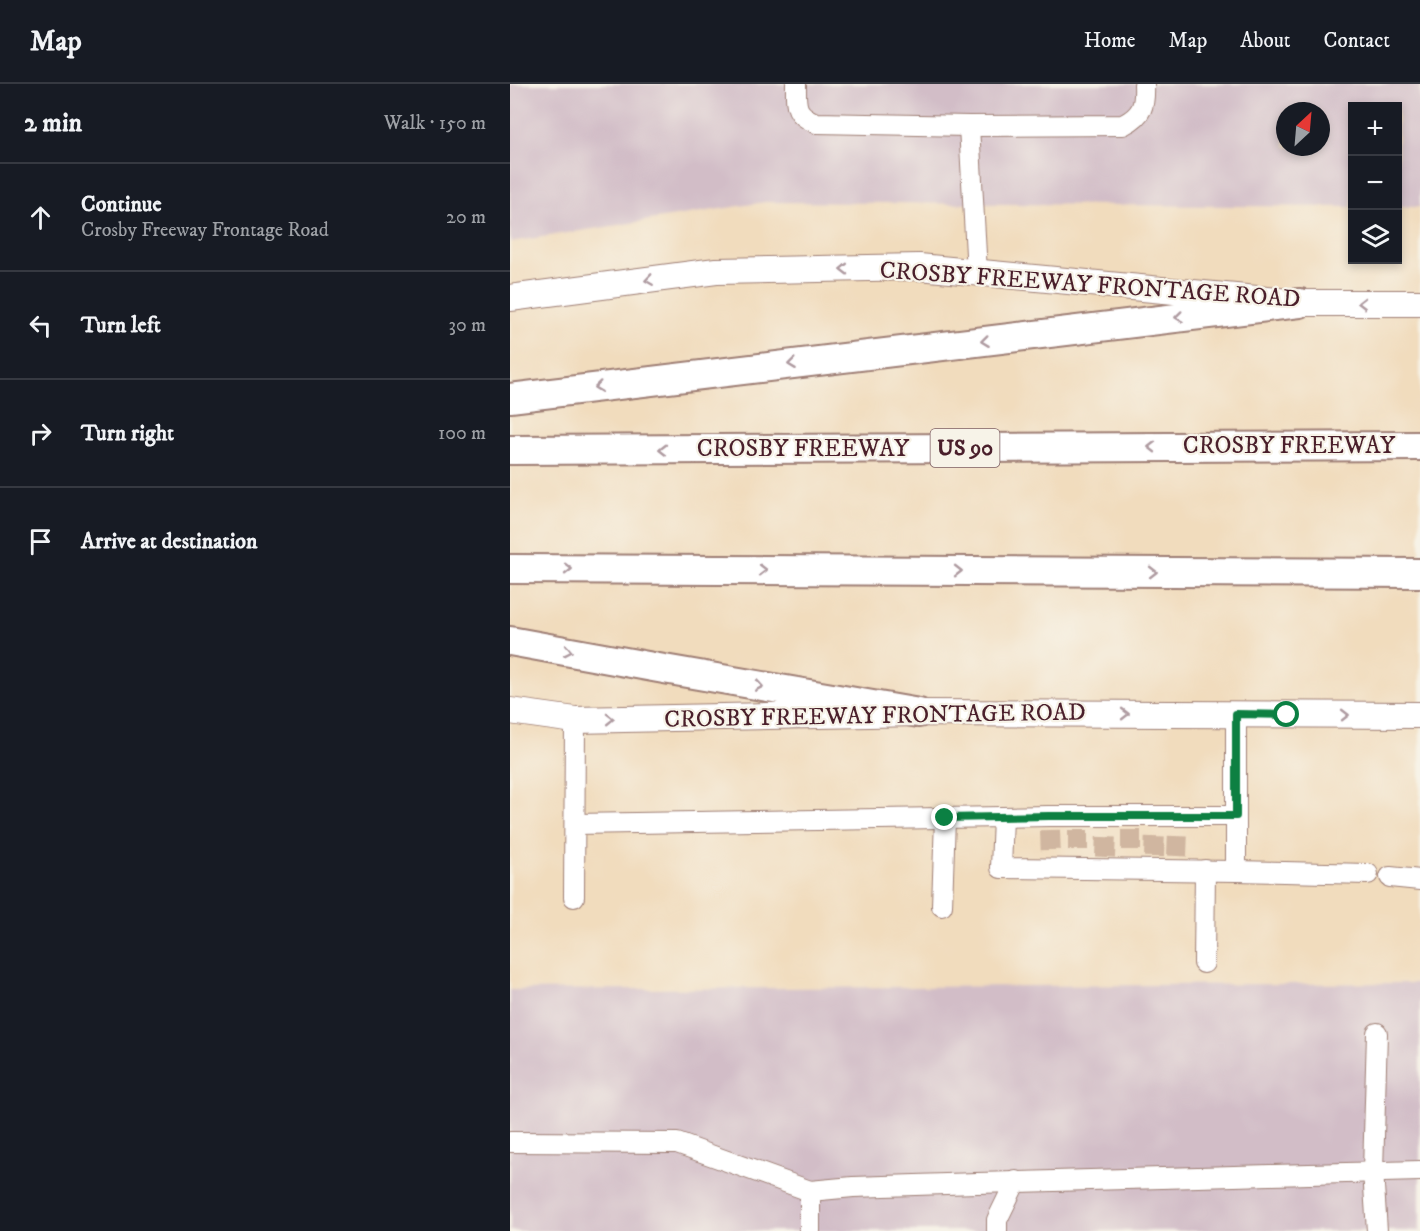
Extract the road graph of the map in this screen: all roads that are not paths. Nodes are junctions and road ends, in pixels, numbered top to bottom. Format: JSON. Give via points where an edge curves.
{"nodes":[{"id":1,"x":796,"y":84,"type":"edge"},
{"id":2,"x":1144,"y":84,"type":"edge"},
{"id":3,"x":969,"y":126,"type":"junction"},
{"id":4,"x":978,"y":273,"type":"junction"},
{"id":5,"x":510,"y":298,"type":"edge"},
{"id":6,"x":1300,"y":303,"type":"junction"},
{"id":7,"x":1420,"y":303,"type":"edge"},
{"id":8,"x":510,"y":398,"type":"edge"},
{"id":9,"x":1420,"y":446,"type":"edge"},
{"id":10,"x":510,"y":450,"type":"edge"},
{"id":11,"x":510,"y":569,"type":"edge"},
{"id":12,"x":1420,"y":573,"type":"edge"},
{"id":13,"x":510,"y":641,"type":"edge"},
{"id":14,"x":510,"y":711,"type":"edge"},
{"id":15,"x":919,"y":713,"type":"junction"},
{"id":16,"x":1236,"y":714,"type":"junction"},
{"id":17,"x":1420,"y":715,"type":"edge"},
{"id":18,"x":575,"y":720,"type":"junction"},
{"id":19,"x":1236,"y":816,"type":"junction"},
{"id":20,"x":1003,"y":817,"type":"junction"},
{"id":21,"x":945,"y":818,"type":"junction"},
{"id":22,"x":575,"y":824,"type":"junction"},
{"id":23,"x":1205,"y":870,"type":"junction"},
{"id":24,"x":1236,"y":871,"type":"junction"},
{"id":25,"x":1368,"y":874,"type":"dead end"},
{"id":26,"x":1390,"y":877,"type":"dead end"},
{"id":27,"x":1420,"y":879,"type":"edge"},
{"id":28,"x":574,"y":897,"type":"dead end"},
{"id":29,"x":942,"y":906,"type":"dead end"},
{"id":30,"x":1204,"y":963,"type":"dead end"},
{"id":31,"x":1377,"y":1033,"type":"dead end"},
{"id":32,"x":510,"y":1142,"type":"edge"},
{"id":33,"x":1373,"y":1171,"type":"junction"},
{"id":34,"x":1420,"y":1171,"type":"edge"},
{"id":35,"x":1016,"y":1181,"type":"junction"},
{"id":36,"x":810,"y":1191,"type":"junction"},
{"id":37,"x":810,"y":1231,"type":"edge"},
{"id":38,"x":998,"y":1231,"type":"edge"},
{"id":39,"x":1377,"y":1231,"type":"edge"}],
"edges":[{"from":1,"to":3,"type":"lane","via":[[795,104],[799,113],[816,123]]},
{"from":2,"to":3,"type":"lane","via":[[1145,102],[1139,113],[1123,125]]},
{"from":3,"to":4,"type":"lane"},
{"from":4,"to":5,"type":"main road","name":"CROSBY FREEWAY FRONTAGE ROAD","one_way":true,"via":[[919,267],[716,271]]},
{"from":4,"to":6,"type":"main road","name":"CROSBY FREEWAY FRONTAGE ROAD"},
{"from":7,"to":6,"type":"main road","name":"CROSBY FREEWAY FRONTAGE ROAD","one_way":true},
{"from":6,"to":8,"type":"highway","one_way":true},
{"from":9,"to":10,"type":"highway","name":"CROSBY FREEWAY","number":"US 90","one_way":true},
{"from":11,"to":12,"type":"highway","one_way":true},
{"from":13,"to":15,"type":"highway","one_way":true},
{"from":14,"to":18,"type":"main road","name":"CROSBY FREEWAY FRONTAGE ROAD"},
{"from":15,"to":16,"type":"main road","name":"CROSBY FREEWAY FRONTAGE ROAD","one_way":true},
{"from":18,"to":15,"type":"main road","name":"CROSBY FREEWAY FRONTAGE ROAD","one_way":true},
{"from":16,"to":17,"type":"main road","name":"CROSBY FREEWAY FRONTAGE ROAD","one_way":true},
{"from":16,"to":19,"type":"lane"},
{"from":18,"to":22,"type":"lane"},
{"from":19,"to":20,"type":"lane","via":[[1179,823],[1049,823]]},
{"from":19,"to":24,"type":"lane"},
{"from":20,"to":21,"type":"lane"},
{"from":20,"to":23,"type":"lane","via":[[1001,868],[1078,862],[1177,863]]},
{"from":21,"to":22,"type":"lane"},
{"from":21,"to":29,"type":"lane"},
{"from":22,"to":28,"type":"lane"},
{"from":23,"to":24,"type":"lane"},
{"from":23,"to":30,"type":"lane"},
{"from":24,"to":25,"type":"lane"},
{"from":26,"to":27,"type":"lane"},
{"from":31,"to":33,"type":"lane"},
{"from":32,"to":36,"type":"lane","via":[[677,1143]]},
{"from":33,"to":34,"type":"lane"},
{"from":33,"to":35,"type":"lane"},
{"from":33,"to":39,"type":"lane"},
{"from":35,"to":36,"type":"lane"},
{"from":35,"to":38,"type":"lane","via":[[997,1220]]},
{"from":36,"to":37,"type":"lane"}]}
